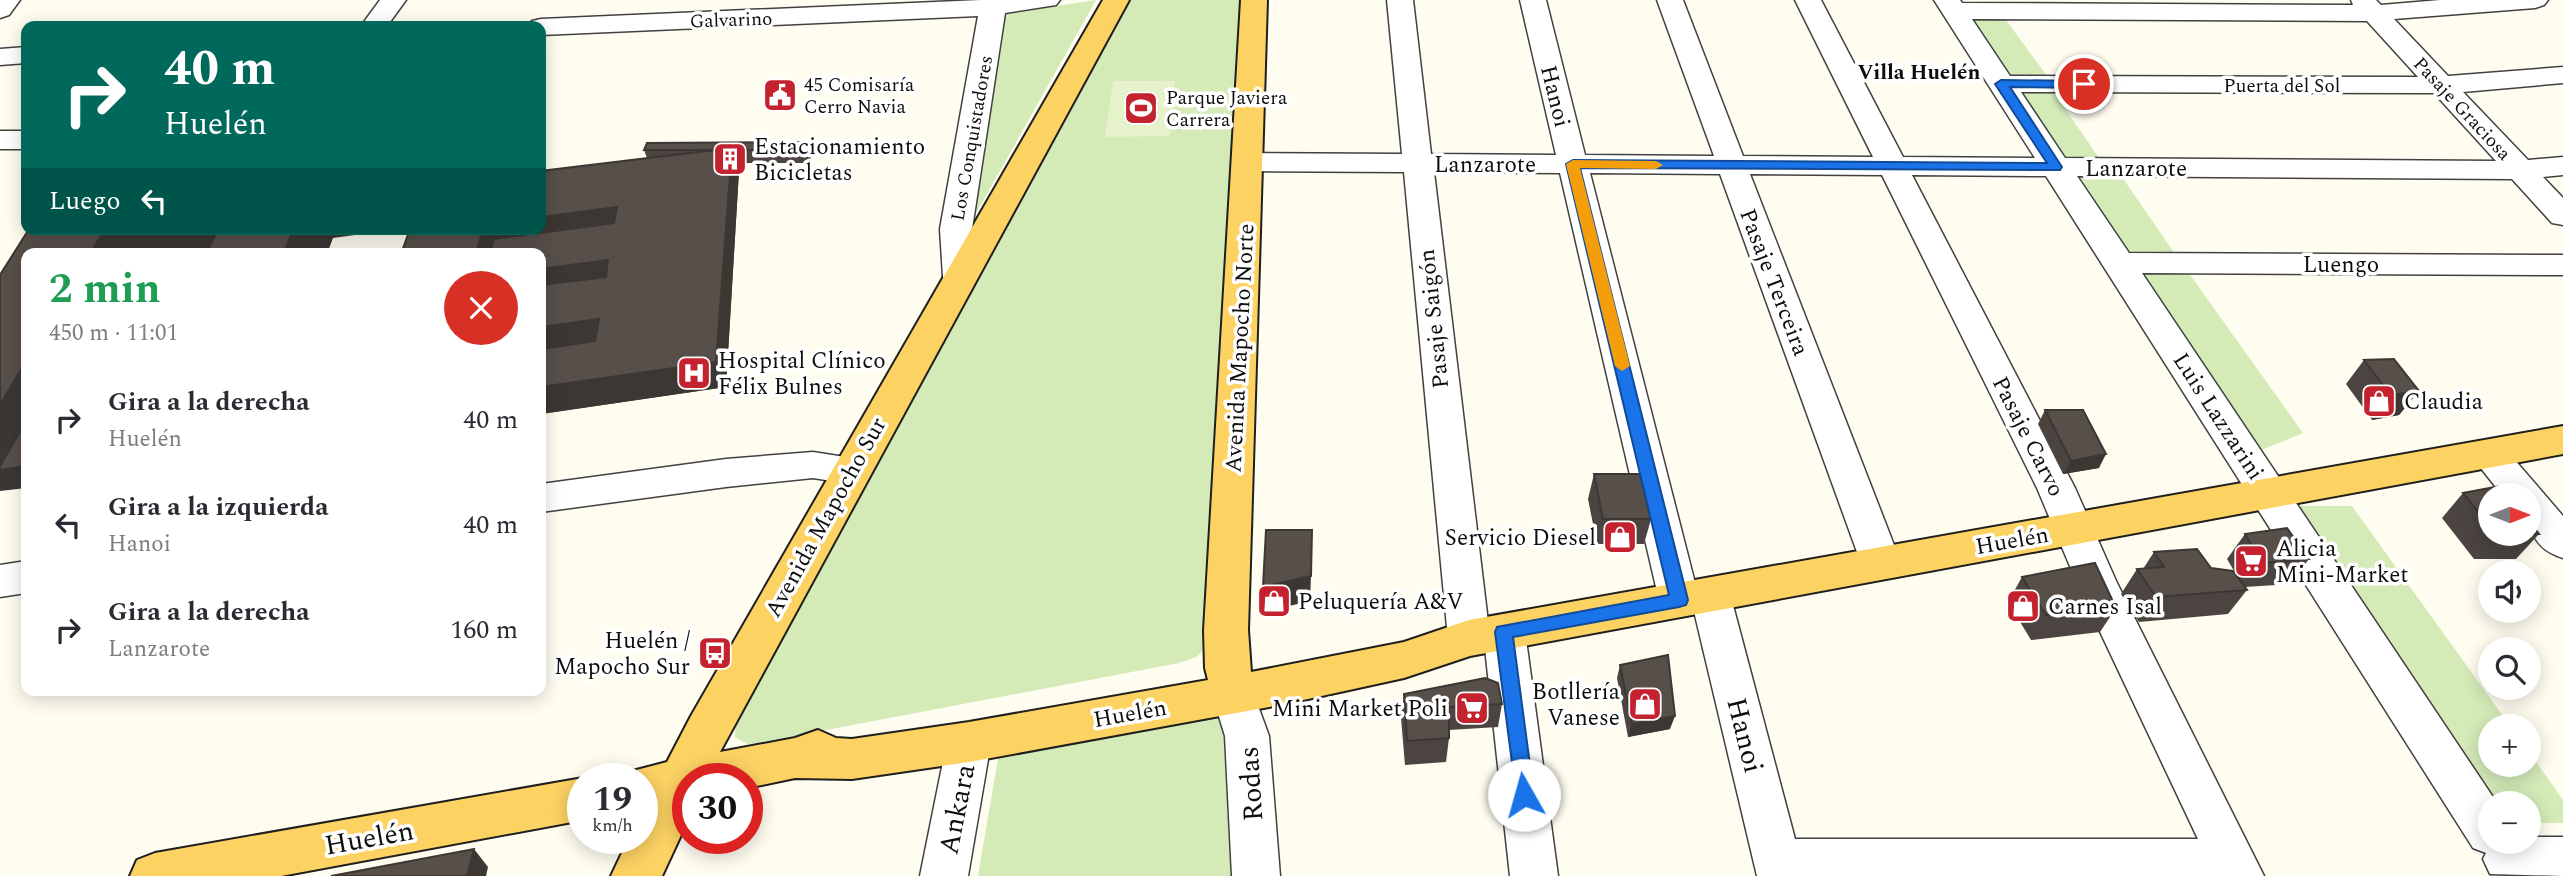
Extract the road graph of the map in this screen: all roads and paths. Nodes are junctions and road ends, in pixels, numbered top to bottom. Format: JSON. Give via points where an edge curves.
{"nodes":[{"id":1,"x":7,"y":0,"type":"edge"},
{"id":2,"x":393,"y":0,"type":"edge"},
{"id":3,"x":1048,"y":0,"type":"edge"},
{"id":4,"x":1116,"y":0,"type":"edge"},
{"id":5,"x":1254,"y":0,"type":"edge"},
{"id":6,"x":1400,"y":0,"type":"edge"},
{"id":7,"x":1533,"y":0,"type":"edge"},
{"id":8,"x":1670,"y":0,"type":"edge"},
{"id":9,"x":1808,"y":0,"type":"edge"},
{"id":10,"x":2523,"y":0,"type":"edge"},
{"id":11,"x":2535,"y":0,"type":"edge"},
{"id":12,"x":994,"y":4,"type":"edge"},
{"id":13,"x":1950,"y":5,"type":"edge"},
{"id":14,"x":2368,"y":6,"type":"edge"},
{"id":15,"x":856,"y":7,"type":"edge"},
{"id":16,"x":0,"y":10,"type":"edge"},
{"id":17,"x":378,"y":21,"type":"edge"},
{"id":18,"x":546,"y":27,"type":"edge"},
{"id":19,"x":21,"y":44,"type":"edge"},
{"id":20,"x":0,"y":45,"type":"edge"},
{"id":21,"x":21,"y":55,"type":"edge"},
{"id":22,"x":0,"y":57,"type":"edge"},
{"id":23,"x":2563,"y":75,"type":"edge"},
{"id":24,"x":2001,"y":84,"type":"junction"},
{"id":25,"x":2442,"y":86,"type":"junction"},
{"id":26,"x":0,"y":140,"type":"edge"},
{"id":27,"x":21,"y":140,"type":"edge"},
{"id":28,"x":1247,"y":162,"type":"junction"},
{"id":29,"x":1416,"y":163,"type":"junction"},
{"id":30,"x":1573,"y":164,"type":"junction"},
{"id":31,"x":1732,"y":165,"type":"junction"},
{"id":32,"x":1892,"y":166,"type":"junction"},
{"id":33,"x":2563,"y":166,"type":"edge"},
{"id":34,"x":2056,"y":167,"type":"junction"},
{"id":35,"x":2521,"y":170,"type":"junction"},
{"id":36,"x":2563,"y":216,"type":"edge"},
{"id":37,"x":2118,"y":263,"type":"junction"},
{"id":38,"x":2563,"y":265,"type":"edge"},
{"id":39,"x":959,"y":277,"type":"junction"},
{"id":40,"x":2563,"y":440,"type":"edge"},
{"id":41,"x":2488,"y":453,"type":"junction"},
{"id":42,"x":851,"y":470,"type":"junction"},
{"id":43,"x":2513,"y":483,"type":"edge"},
{"id":44,"x":2269,"y":493,"type":"junction"},
{"id":45,"x":546,"y":497,"type":"edge"},
{"id":46,"x":2541,"y":516,"type":"edge"},
{"id":47,"x":2073,"y":528,"type":"junction"},
{"id":48,"x":2563,"y":543,"type":"edge"},
{"id":49,"x":1881,"y":563,"type":"junction"},
{"id":50,"x":21,"y":578,"type":"edge"},
{"id":51,"x":0,"y":581,"type":"edge"},
{"id":52,"x":1695,"y":597,"type":"junction"},
{"id":53,"x":1478,"y":637,"type":"junction"},
{"id":54,"x":1231,"y":681,"type":"junction"},
{"id":55,"x":969,"y":741,"type":"junction"},
{"id":56,"x":795,"y":758,"type":"junction"},
{"id":57,"x":687,"y":763,"type":"edge"},
{"id":58,"x":763,"y":764,"type":"edge"},
{"id":59,"x":672,"y":791,"type":"edge"},
{"id":60,"x":567,"y":802,"type":"edge"},
{"id":61,"x":2478,"y":814,"type":"edge"},
{"id":62,"x":2520,"y":854,"type":"edge"},
{"id":63,"x":2563,"y":859,"type":"edge"},
{"id":64,"x":1779,"y":869,"type":"edge"},
{"id":65,"x":2237,"y":869,"type":"edge"},
{"id":66,"x":155,"y":876,"type":"edge"},
{"id":67,"x":636,"y":876,"type":"edge"},
{"id":68,"x":944,"y":876,"type":"edge"},
{"id":69,"x":1256,"y":876,"type":"edge"},
{"id":70,"x":1534,"y":876,"type":"edge"}],
"edges":[{"from":1,"to":16,"type":"street"},
{"from":2,"to":17,"type":"street"},
{"from":3,"to":12,"type":"street","name":"Galvarino"},
{"from":4,"to":39,"type":"main road","name":"Avenida Mapocho Sur"},
{"from":5,"to":28,"type":"main road","name":"Avenida Mapocho Norte"},
{"from":6,"to":29,"type":"street","name":"Pasaje Saigón"},
{"from":7,"to":30,"type":"street","name":"Hanoi"},
{"from":8,"to":31,"type":"street","name":"Pasaje Terceira"},
{"from":9,"to":32,"type":"street","name":"Pasaje Carvo"},
{"from":10,"to":11,"type":"street"},
{"from":10,"to":14,"type":"street"},
{"from":12,"to":15,"type":"street","name":"Galvarino"},
{"from":12,"to":39,"type":"street","name":"Los Conquistadores","via":[[956,229]]},
{"from":13,"to":14,"type":"street"},
{"from":13,"to":24,"type":"street","name":"Luis Lazzarini"},
{"from":14,"to":25,"type":"street","name":"Pasaje Graciosa"},
{"from":15,"to":18,"type":"street","name":"Galvarino"},
{"from":19,"to":20,"type":"street"},
{"from":21,"to":22,"type":"street"},
{"from":23,"to":25,"type":"street","name":"Puerta del Sol"},
{"from":24,"to":25,"type":"street","name":"Puerta del Sol"},
{"from":24,"to":34,"type":"street","name":"Luis Lazzarini"},
{"from":25,"to":35,"type":"street","name":"Pasaje Graciosa"},
{"from":26,"to":27,"type":"street"},
{"from":28,"to":29,"type":"street","name":"Lanzarote"},
{"from":28,"to":54,"type":"main road","name":"Avenida Mapocho Norte","via":[[1226,617]]},
{"from":29,"to":30,"type":"street","name":"Lanzarote"},
{"from":29,"to":53,"type":"street","name":"Pasaje Saigón"},
{"from":30,"to":31,"type":"street","name":"Lanzarote"},
{"from":30,"to":52,"type":"street","name":"Hanoi"},
{"from":31,"to":32,"type":"street","name":"Lanzarote"},
{"from":31,"to":49,"type":"street","name":"Pasaje Terceira"},
{"from":32,"to":34,"type":"street","name":"Lanzarote"},
{"from":32,"to":47,"type":"street","name":"Pasaje Carvo"},
{"from":33,"to":35,"type":"street","name":"Lanzarote"},
{"from":34,"to":35,"type":"street","name":"Lanzarote"},
{"from":34,"to":37,"type":"street","name":"Luis Lazzarini"},
{"from":35,"to":36,"type":"street","name":"Pasaje Graciosa"},
{"from":37,"to":38,"type":"street","name":"Luengo"},
{"from":37,"to":44,"type":"street","name":"Luis Lazzarini"},
{"from":39,"to":42,"type":"main road","name":"Avenida Mapocho Sur"},
{"from":40,"to":41,"type":"main road","name":"Huelén"},
{"from":41,"to":43,"type":"street"},
{"from":41,"to":44,"type":"main road","name":"Huelén"},
{"from":42,"to":45,"type":"street","via":[[813,465]]},
{"from":42,"to":57,"type":"main road","name":"Avenida Mapocho Sur"},
{"from":44,"to":47,"type":"main road","name":"Huelén"},
{"from":44,"to":61,"type":"street","name":"Luis Lazzarini"},
{"from":46,"to":48,"type":"street"},
{"from":47,"to":49,"type":"main road","name":"Huelén"},
{"from":47,"to":65,"type":"street","name":"Pasaje Carvo"},
{"from":49,"to":52,"type":"main road","name":"Huelén"},
{"from":50,"to":51,"type":"street"},
{"from":52,"to":53,"type":"main road","name":"Huelén"},
{"from":52,"to":64,"type":"street","name":"Hanoi"},
{"from":53,"to":54,"type":"main road","name":"Huelén","via":[[1404,660]]},
{"from":53,"to":70,"type":"street","name":"Pasaje Saigón"},
{"from":54,"to":55,"type":"main road","name":"Huelén"},
{"from":54,"to":56,"type":"main road","name":"Huelén","via":[[853,739]]},
{"from":54,"to":69,"type":"street","name":"Rodas","via":[[1247,736]]},
{"from":55,"to":56,"type":"main road","name":"Huelén","via":[[852,758]]},
{"from":55,"to":68,"type":"street","name":"Ankara"},
{"from":56,"to":58,"type":"main road","name":"Huelén"},
{"from":59,"to":67,"type":"main road","name":"Avenida Mapocho Sur"},
{"from":60,"to":66,"type":"main road","name":"Huelén"},
{"from":62,"to":63,"type":"street"},
{"from":64,"to":65,"type":"street"}]}
